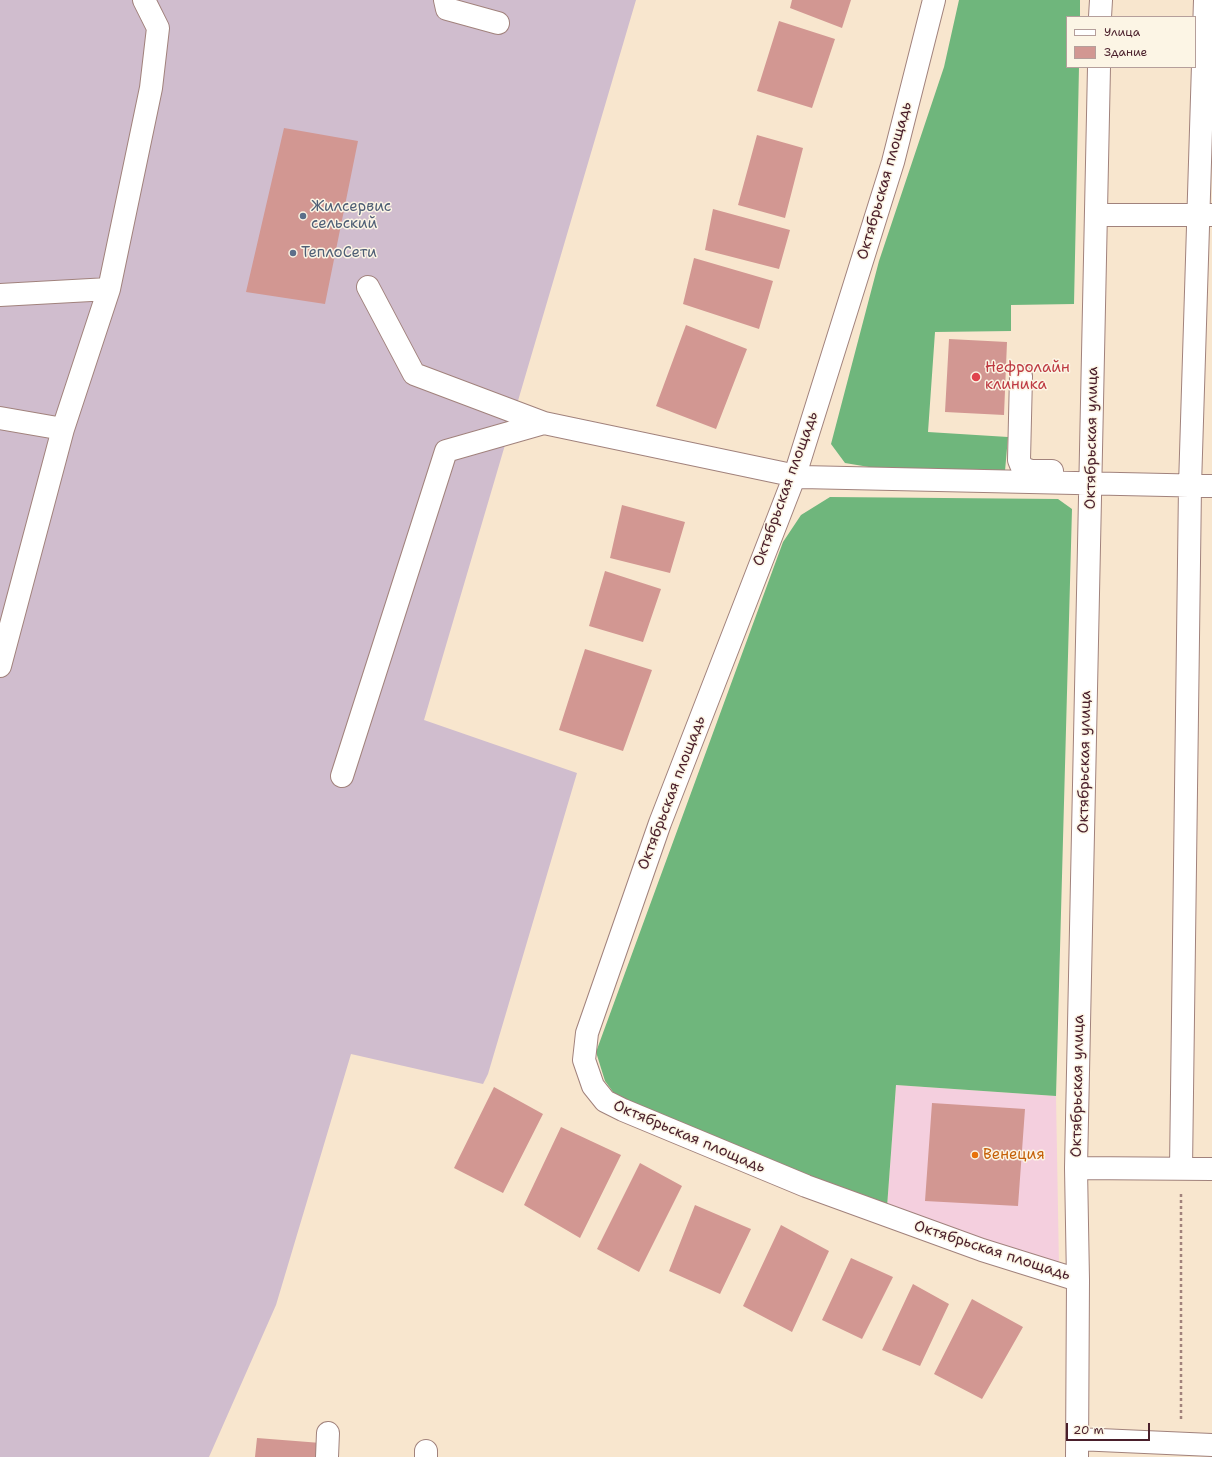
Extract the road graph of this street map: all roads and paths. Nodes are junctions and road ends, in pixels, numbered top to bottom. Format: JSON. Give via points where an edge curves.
{"nodes":[{"id":1,"x":144,"y":0,"type":"edge"},
{"id":2,"x":445,"y":0,"type":"edge"},
{"id":3,"x":934,"y":0,"type":"edge"},
{"id":4,"x":1101,"y":0,"type":"edge"},
{"id":5,"x":1205,"y":0,"type":"edge"},
{"id":6,"x":1100,"y":16,"type":"edge"},
{"id":7,"x":498,"y":23,"type":"dead end"},
{"id":8,"x":1099,"y":68,"type":"edge"},
{"id":9,"x":1096,"y":215,"type":"junction"},
{"id":10,"x":1205,"y":215,"type":"edge"},
{"id":11,"x":368,"y":287,"type":"dead end"},
{"id":12,"x":109,"y":289,"type":"junction"},
{"id":13,"x":0,"y":295,"type":"edge"},
{"id":14,"x":1021,"y":376,"type":"dead end"},
{"id":15,"x":0,"y":418,"type":"edge"},
{"id":16,"x":544,"y":423,"type":"junction"},
{"id":17,"x":63,"y":429,"type":"junction"},
{"id":18,"x":794,"y":475,"type":"junction"},
{"id":19,"x":1091,"y":478,"type":"junction"},
{"id":20,"x":1190,"y":486,"type":"junction"},
{"id":21,"x":1212,"y":486,"type":"edge"},
{"id":22,"x":0,"y":666,"type":"edge"},
{"id":23,"x":342,"y":776,"type":"dead end"},
{"id":24,"x":1076,"y":1168,"type":"junction"},
{"id":25,"x":1181,"y":1168,"type":"junction"},
{"id":26,"x":1212,"y":1169,"type":"edge"},
{"id":27,"x":1078,"y":1280,"type":"junction"},
{"id":28,"x":328,"y":1433,"type":"dead end"},
{"id":29,"x":1181,"y":1444,"type":"junction"},
{"id":30,"x":1212,"y":1445,"type":"edge"},
{"id":31,"x":1077,"y":1448,"type":"edge"},
{"id":32,"x":327,"y":1457,"type":"edge"}],
"edges":[{"from":1,"to":12,"type":"street","via":[[158,28],[151,88]]},
{"from":2,"to":7,"type":"street","via":[[447,9]]},
{"from":3,"to":18,"type":"street","name":"Октябрьская площадь","via":[[893,162]]},
{"from":4,"to":6,"type":"street"},
{"from":5,"to":10,"type":"street"},
{"from":8,"to":9,"type":"street","name":"Октябрьская улица"},
{"from":9,"to":10,"type":"street"},
{"from":9,"to":19,"type":"street","name":"Октябрьская улица"},
{"from":10,"to":20,"type":"street"},
{"from":11,"to":16,"type":"street","via":[[414,374]]},
{"from":12,"to":13,"type":"street"},
{"from":12,"to":17,"type":"street"},
{"from":14,"to":19,"type":"street","via":[[1021,465],[1031,471]]},
{"from":15,"to":17,"type":"street"},
{"from":16,"to":18,"type":"street"},
{"from":16,"to":23,"type":"street","via":[[446,451]]},
{"from":17,"to":22,"type":"street"},
{"from":18,"to":19,"type":"street"},
{"from":18,"to":27,"type":"street","name":"Октябрьская площадь","via":[[660,823],[587,1033],[584,1060],[593,1086],[605,1101],[623,1110],[806,1186],[982,1250]]},
{"from":19,"to":20,"type":"street"},
{"from":19,"to":24,"type":"street","name":"Октябрьская улица"},
{"from":20,"to":21,"type":"street"},
{"from":20,"to":25,"type":"street"},
{"from":24,"to":25,"type":"street"},
{"from":24,"to":27,"type":"street","name":"Октябрьская улица"},
{"from":25,"to":26,"type":"street"},
{"from":25,"to":29,"type":"path"},
{"from":27,"to":31,"type":"street","name":"Октябрьская улица"},
{"from":28,"to":32,"type":"street"},
{"from":29,"to":30,"type":"street"},
{"from":29,"to":31,"type":"street"}]}
